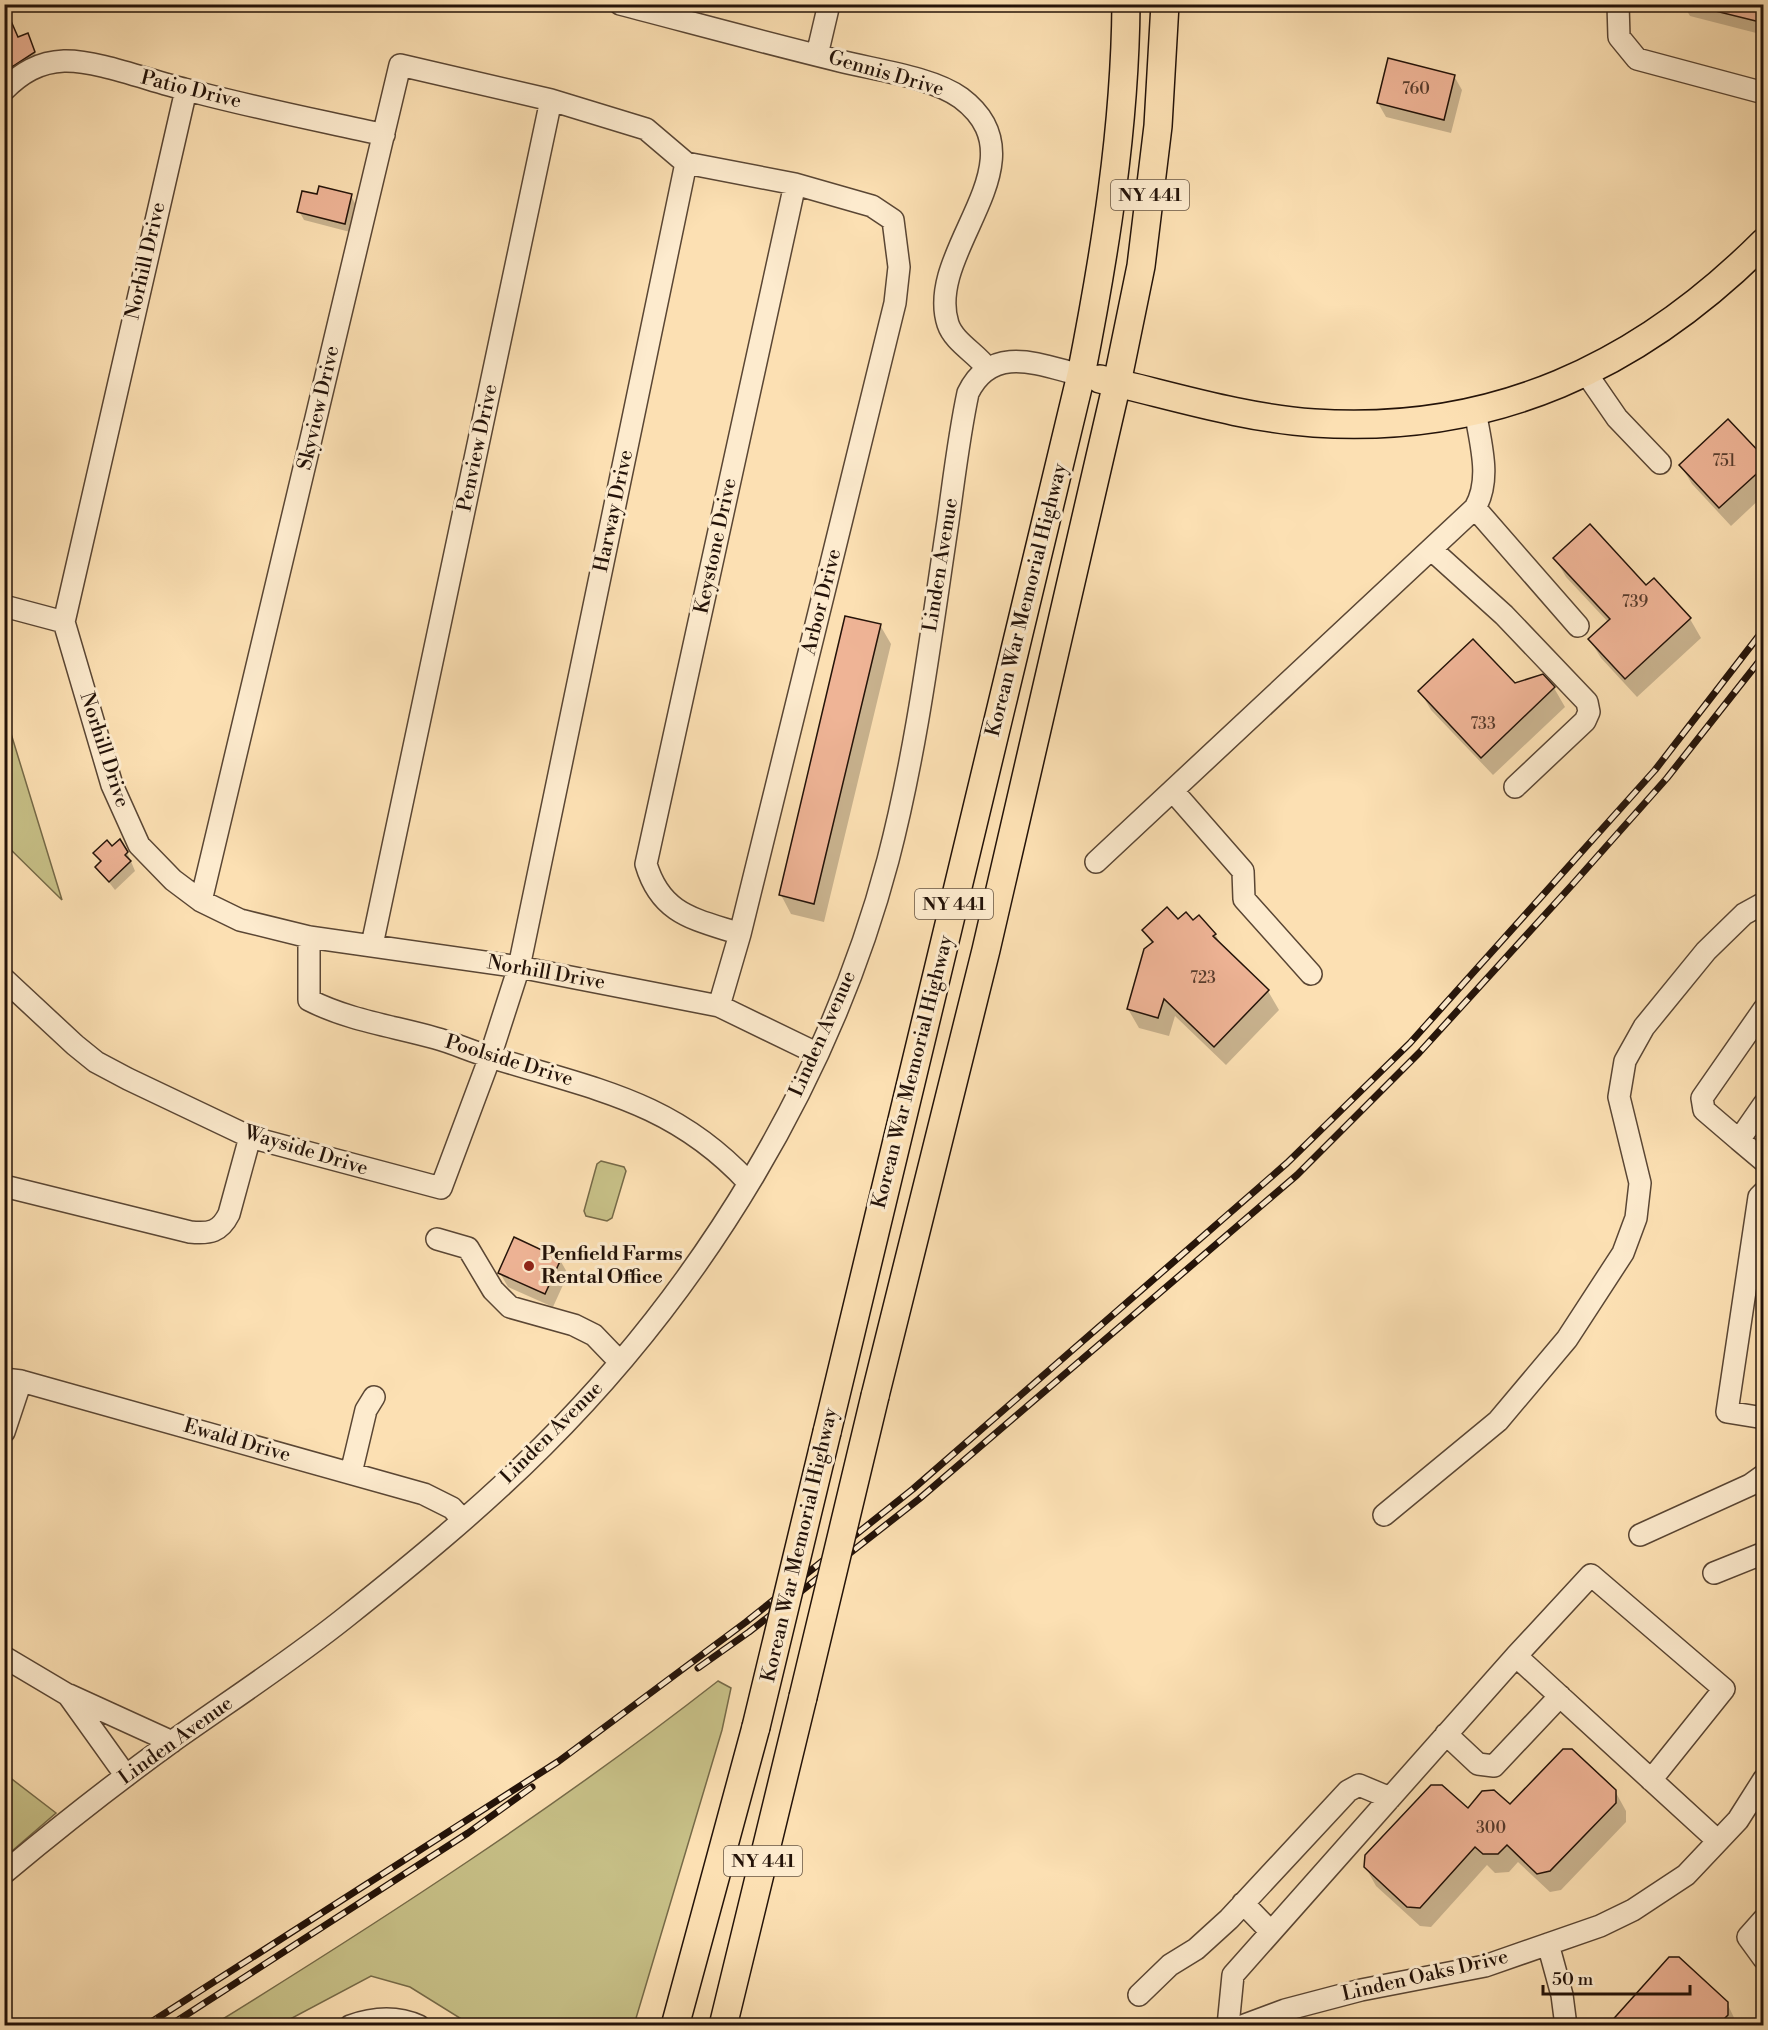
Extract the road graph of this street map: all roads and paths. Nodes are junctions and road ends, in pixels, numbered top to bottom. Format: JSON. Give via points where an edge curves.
{"nodes":[{"id":1,"x":620,"y":4,"type":"edge"},
{"id":2,"x":829,"y":4,"type":"edge"},
{"id":3,"x":1126,"y":4,"type":"edge"},
{"id":4,"x":1165,"y":4,"type":"edge"},
{"id":5,"x":1618,"y":4,"type":"edge"},
{"id":6,"x":817,"y":55,"type":"junction"},
{"id":7,"x":4,"y":90,"type":"edge"},
{"id":8,"x":186,"y":90,"type":"junction"},
{"id":9,"x":1764,"y":93,"type":"edge"},
{"id":10,"x":551,"y":100,"type":"junction"},
{"id":11,"x":384,"y":135,"type":"junction"},
{"id":12,"x":686,"y":163,"type":"junction"},
{"id":13,"x":795,"y":184,"type":"junction"},
{"id":14,"x":1764,"y":242,"type":"edge"},
{"id":15,"x":987,"y":368,"type":"junction"},
{"id":16,"x":1586,"y":373,"type":"junction"},
{"id":17,"x":1081,"y":375,"type":"junction"},
{"id":18,"x":1118,"y":383,"type":"junction"},
{"id":19,"x":1475,"y":410,"type":"junction"},
{"id":20,"x":1660,"y":463,"type":"dead end"},
{"id":21,"x":1475,"y":508,"type":"junction"},
{"id":22,"x":1432,"y":550,"type":"junction"},
{"id":23,"x":4,"y":606,"type":"edge"},
{"id":24,"x":64,"y":622,"type":"junction"},
{"id":25,"x":1578,"y":626,"type":"dead end"},
{"id":26,"x":1515,"y":787,"type":"dead end"},
{"id":27,"x":1173,"y":791,"type":"junction"},
{"id":28,"x":1096,"y":862,"type":"dead end"},
{"id":29,"x":201,"y":901,"type":"junction"},
{"id":30,"x":1764,"y":903,"type":"edge"},
{"id":31,"x":740,"y":934,"type":"junction"},
{"id":32,"x":309,"y":937,"type":"junction"},
{"id":33,"x":372,"y":945,"type":"junction"},
{"id":34,"x":519,"y":967,"type":"junction"},
{"id":35,"x":1311,"y":974,"type":"dead end"},
{"id":36,"x":4,"y":980,"type":"edge"},
{"id":37,"x":719,"y":1006,"type":"junction"},
{"id":38,"x":1764,"y":1009,"type":"edge"},
{"id":39,"x":816,"y":1053,"type":"junction"},
{"id":40,"x":490,"y":1057,"type":"junction"},
{"id":41,"x":1764,"y":1104,"type":"edge"},
{"id":42,"x":250,"y":1137,"type":"junction"},
{"id":43,"x":1738,"y":1140,"type":"junction"},
{"id":44,"x":1764,"y":1161,"type":"edge"},
{"id":45,"x":748,"y":1182,"type":"junction"},
{"id":46,"x":4,"y":1186,"type":"edge"},
{"id":47,"x":1764,"y":1192,"type":"edge"},
{"id":48,"x":437,"y":1239,"type":"dead end"},
{"id":49,"x":620,"y":1362,"type":"junction"},
{"id":50,"x":13,"y":1380,"type":"edge"},
{"id":51,"x":374,"y":1397,"type":"dead end"},
{"id":52,"x":1764,"y":1418,"type":"edge"},
{"id":53,"x":4,"y":1432,"type":"edge"},
{"id":54,"x":351,"y":1473,"type":"junction"},
{"id":55,"x":1764,"y":1475,"type":"edge"},
{"id":56,"x":1384,"y":1515,"type":"dead end"},
{"id":57,"x":462,"y":1519,"type":"junction"},
{"id":58,"x":1640,"y":1535,"type":"dead end"},
{"id":59,"x":1764,"y":1553,"type":"edge"},
{"id":60,"x":1714,"y":1573,"type":"dead end"},
{"id":61,"x":4,"y":1656,"type":"edge"},
{"id":62,"x":1516,"y":1656,"type":"junction"},
{"id":63,"x":68,"y":1695,"type":"junction"},
{"id":64,"x":1560,"y":1696,"type":"junction"},
{"id":65,"x":1446,"y":1734,"type":"junction"},
{"id":66,"x":172,"y":1742,"type":"junction"},
{"id":67,"x":126,"y":1776,"type":"junction"},
{"id":68,"x":1764,"y":1779,"type":"edge"},
{"id":69,"x":1651,"y":1780,"type":"junction"},
{"id":70,"x":1390,"y":1798,"type":"junction"},
{"id":71,"x":1718,"y":1841,"type":"junction"},
{"id":72,"x":4,"y":1873,"type":"edge"},
{"id":73,"x":1243,"y":1903,"type":"junction"},
{"id":74,"x":1764,"y":1919,"type":"edge"},
{"id":75,"x":1271,"y":1932,"type":"junction"},
{"id":76,"x":1548,"y":1944,"type":"junction"},
{"id":77,"x":1764,"y":1959,"type":"edge"},
{"id":78,"x":1139,"y":1995,"type":"dead end"},
{"id":79,"x":350,"y":2025,"type":"edge"},
{"id":80,"x":419,"y":2025,"type":"edge"},
{"id":81,"x":675,"y":2025,"type":"edge"},
{"id":82,"x":723,"y":2025,"type":"edge"},
{"id":83,"x":1228,"y":2025,"type":"edge"},
{"id":84,"x":1242,"y":2025,"type":"edge"},
{"id":85,"x":1566,"y":2025,"type":"edge"}],
"edges":[{"from":1,"to":6,"type":"street","name":"Gennis Drive"},
{"from":2,"to":6,"type":"street"},
{"from":3,"to":17,"type":"main road","name":"Korean War Memorial Highway","number":"NY 441","via":[[1108,225]]},
{"from":4,"to":18,"type":"main road","name":"Korean War Memorial Highway","number":"NY 441","via":[[1158,126],[1143,255]]},
{"from":5,"to":9,"type":"street","via":[[1619,37],[1637,59]]},
{"from":6,"to":15,"type":"street","name":"Gennis Drive","via":[[953,93],[971,107],[989,130],[987,179],[953,265],[945,303],[954,334]]},
{"from":7,"to":8,"type":"street","name":"Patio Drive","via":[[38,65],[65,61]]},
{"from":8,"to":11,"type":"street","name":"Patio Drive"},
{"from":8,"to":24,"type":"street","name":"Norhill Drive"},
{"from":10,"to":11,"type":"street","name":"Skyview Drive","via":[[400,65]]},
{"from":10,"to":12,"type":"street","via":[[646,129]]},
{"from":10,"to":33,"type":"street","name":"Penview Drive"},
{"from":11,"to":29,"type":"street","name":"Skyview Drive"},
{"from":12,"to":13,"type":"street"},
{"from":12,"to":34,"type":"street","name":"Harway Drive"},
{"from":13,"to":31,"type":"street","name":"Keystone Drive","via":[[646,864],[652,885],[681,914]]},
{"from":13,"to":31,"type":"street","name":"Arbor Drive","via":[[872,206],[893,220],[899,267],[895,303]]},
{"from":14,"to":16,"type":"main road","via":[[1678,319]]},
{"from":15,"to":17,"type":"street","via":[[1015,361]]},
{"from":15,"to":39,"type":"street","name":"Linden Avenue","via":[[973,383],[966,405],[918,720],[887,862],[852,968]]},
{"from":16,"to":19,"type":"main road","via":[[1531,395]]},
{"from":16,"to":20,"type":"street","via":[[1617,418]]},
{"from":17,"to":18,"type":"main road"},
{"from":17,"to":81,"type":"main road","name":"Korean War Memorial Highway","number":"NY 441","bridge":true,"via":[[756,1727]]},
{"from":18,"to":19,"type":"main road","via":[[1314,423],[1382,422]]},
{"from":18,"to":82,"type":"main road","name":"Korean War Memorial Highway","number":"NY 441","bridge":true,"via":[[986,951]]},
{"from":19,"to":21,"type":"street","via":[[1484,484]]},
{"from":21,"to":22,"type":"street"},
{"from":21,"to":25,"type":"street"},
{"from":22,"to":26,"type":"street","via":[[1504,615],[1587,702],[1589,712],[1584,721]]},
{"from":22,"to":27,"type":"street"},
{"from":23,"to":24,"type":"street"},
{"from":24,"to":29,"type":"street","name":"Norhill Drive","via":[[112,785],[139,845],[173,880]]},
{"from":27,"to":28,"type":"street"},
{"from":27,"to":35,"type":"street","via":[[1243,871],[1244,899]]},
{"from":29,"to":32,"type":"street","name":"Norhill Drive","via":[[240,920]]},
{"from":30,"to":56,"type":"street","via":[[1744,914],[1706,951],[1644,1027],[1625,1061],[1619,1097],[1640,1183],[1636,1218],[1623,1253],[1567,1339],[1498,1421]]},
{"from":31,"to":37,"type":"street","name":"Arbor Drive"},
{"from":32,"to":33,"type":"street","name":"Norhill Drive"},
{"from":32,"to":40,"type":"street","name":"Poolside Drive","via":[[309,1000],[334,1013],[435,1038]]},
{"from":33,"to":34,"type":"street","name":"Norhill Drive"},
{"from":34,"to":37,"type":"street","name":"Norhill Drive"},
{"from":34,"to":40,"type":"street","name":"Harway Drive"},
{"from":36,"to":42,"type":"street","name":"Wayside Drive","via":[[96,1062]]},
{"from":37,"to":39,"type":"street","name":"Norhill Drive"},
{"from":38,"to":43,"type":"street","via":[[1702,1098],[1704,1110]]},
{"from":39,"to":45,"type":"street","name":"Linden Avenue"},
{"from":40,"to":42,"type":"street","name":"Wayside Drive","via":[[441,1188]]},
{"from":40,"to":45,"type":"street","name":"Poolside Drive","via":[[622,1096],[668,1117],[728,1160]]},
{"from":41,"to":43,"type":"street"},
{"from":42,"to":46,"type":"street","via":[[229,1214],[215,1232],[190,1232]]},
{"from":43,"to":44,"type":"street"},
{"from":45,"to":49,"type":"street","name":"Linden Avenue","via":[[690,1271]]},
{"from":47,"to":52,"type":"street","via":[[1759,1197],[1727,1412]]},
{"from":48,"to":49,"type":"street","via":[[468,1248],[493,1290],[510,1307],[574,1325],[594,1335]]},
{"from":49,"to":57,"type":"street","name":"Linden Avenue","via":[[543,1447]]},
{"from":50,"to":53,"type":"street"},
{"from":50,"to":54,"type":"street","name":"Ewald Drive"},
{"from":51,"to":54,"type":"street","via":[[366,1410]]},
{"from":54,"to":57,"type":"street","name":"Ewald Drive","via":[[424,1494],[452,1508]]},
{"from":55,"to":58,"type":"street"},
{"from":57,"to":66,"type":"street","name":"Linden Avenue","via":[[347,1616]]},
{"from":59,"to":60,"type":"street"},
{"from":61,"to":63,"type":"street"},
{"from":62,"to":64,"type":"street"},
{"from":62,"to":65,"type":"street"},
{"from":62,"to":69,"type":"street","via":[[1591,1575],[1724,1689]]},
{"from":63,"to":66,"type":"street"},
{"from":63,"to":67,"type":"street"},
{"from":64,"to":65,"type":"street","via":[[1494,1766],[1478,1764]]},
{"from":64,"to":69,"type":"street"},
{"from":65,"to":70,"type":"street"},
{"from":66,"to":67,"type":"street","name":"Linden Avenue"},
{"from":67,"to":72,"type":"street","name":"Linden Avenue"},
{"from":68,"to":71,"type":"street","name":"Linden Oaks Drive","via":[[1738,1820]]},
{"from":69,"to":71,"type":"street"},
{"from":70,"to":73,"type":"street","via":[[1359,1785],[1348,1791]]},
{"from":70,"to":75,"type":"street"},
{"from":71,"to":76,"type":"street","name":"Linden Oaks Drive","via":[[1686,1875],[1633,1910]]},
{"from":73,"to":75,"type":"street"},
{"from":73,"to":78,"type":"street","via":[[1196,1949],[1170,1965]]},
{"from":74,"to":77,"type":"street","via":[[1748,1937]]},
{"from":75,"to":83,"type":"street","via":[[1233,1975]]},
{"from":76,"to":84,"type":"street","name":"Linden Oaks Drive","via":[[1485,1966],[1361,1990]]},
{"from":76,"to":85,"type":"street"},
{"from":79,"to":80,"type":"street","via":[[389,2019]]}]}
